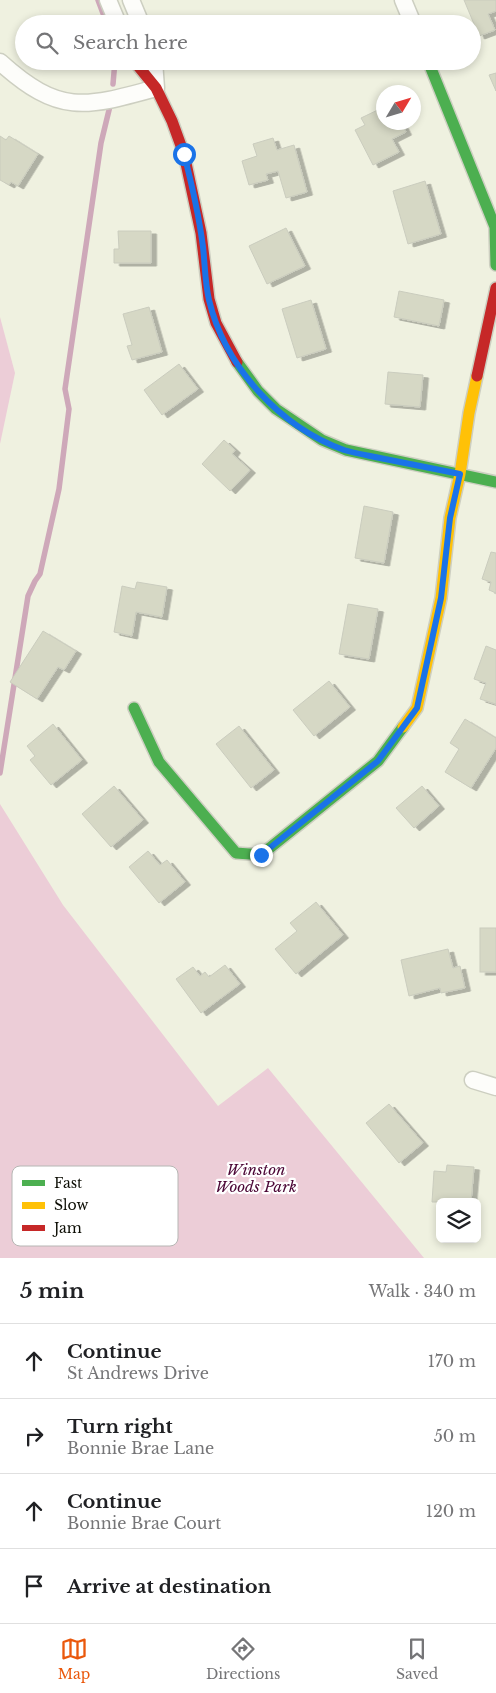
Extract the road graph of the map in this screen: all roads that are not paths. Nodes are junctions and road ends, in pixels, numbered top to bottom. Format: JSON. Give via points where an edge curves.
{"nodes":[{"id":1,"x":108,"y":0,"type":"edge"},
{"id":2,"x":131,"y":0,"type":"edge"},
{"id":3,"x":403,"y":0,"type":"edge"},
{"id":4,"x":114,"y":15,"type":"edge"},
{"id":5,"x":137,"y":15,"type":"edge"},
{"id":6,"x":409,"y":15,"type":"edge"},
{"id":7,"x":0,"y":62,"type":"edge"},
{"id":8,"x":141,"y":70,"type":"edge"},
{"id":9,"x":155,"y":70,"type":"edge"},
{"id":10,"x":432,"y":70,"type":"edge"},
{"id":11,"x":156,"y":88,"type":"junction"},
{"id":12,"x":496,"y":265,"type":"edge"},
{"id":13,"x":496,"y":288,"type":"edge"},
{"id":14,"x":460,"y":474,"type":"junction"},
{"id":15,"x":496,"y":482,"type":"edge"},
{"id":16,"x":134,"y":708,"type":"dead end"},
{"id":17,"x":473,"y":1080,"type":"dead end"},
{"id":18,"x":496,"y":1087,"type":"edge"}],
"edges":[{"from":1,"to":4,"type":"street"},
{"from":2,"to":5,"type":"street"},
{"from":3,"to":6,"type":"street"},
{"from":7,"to":11,"type":"street","via":[[34,90],[66,102],[102,102]]},
{"from":8,"to":11,"type":"street"},
{"from":9,"to":11,"type":"street"},
{"from":10,"to":12,"type":"street","via":[[495,227]]},
{"from":11,"to":14,"type":"street","via":[[172,121],[190,176],[209,299],[216,324],[240,368],[258,391],[299,425],[346,450]]},
{"from":13,"to":14,"type":"street"},
{"from":14,"to":15,"type":"street"},
{"from":14,"to":16,"type":"street","via":[[450,518],[441,598],[417,708],[378,761],[261,855],[236,853],[159,762]]},
{"from":17,"to":18,"type":"street"}]}
